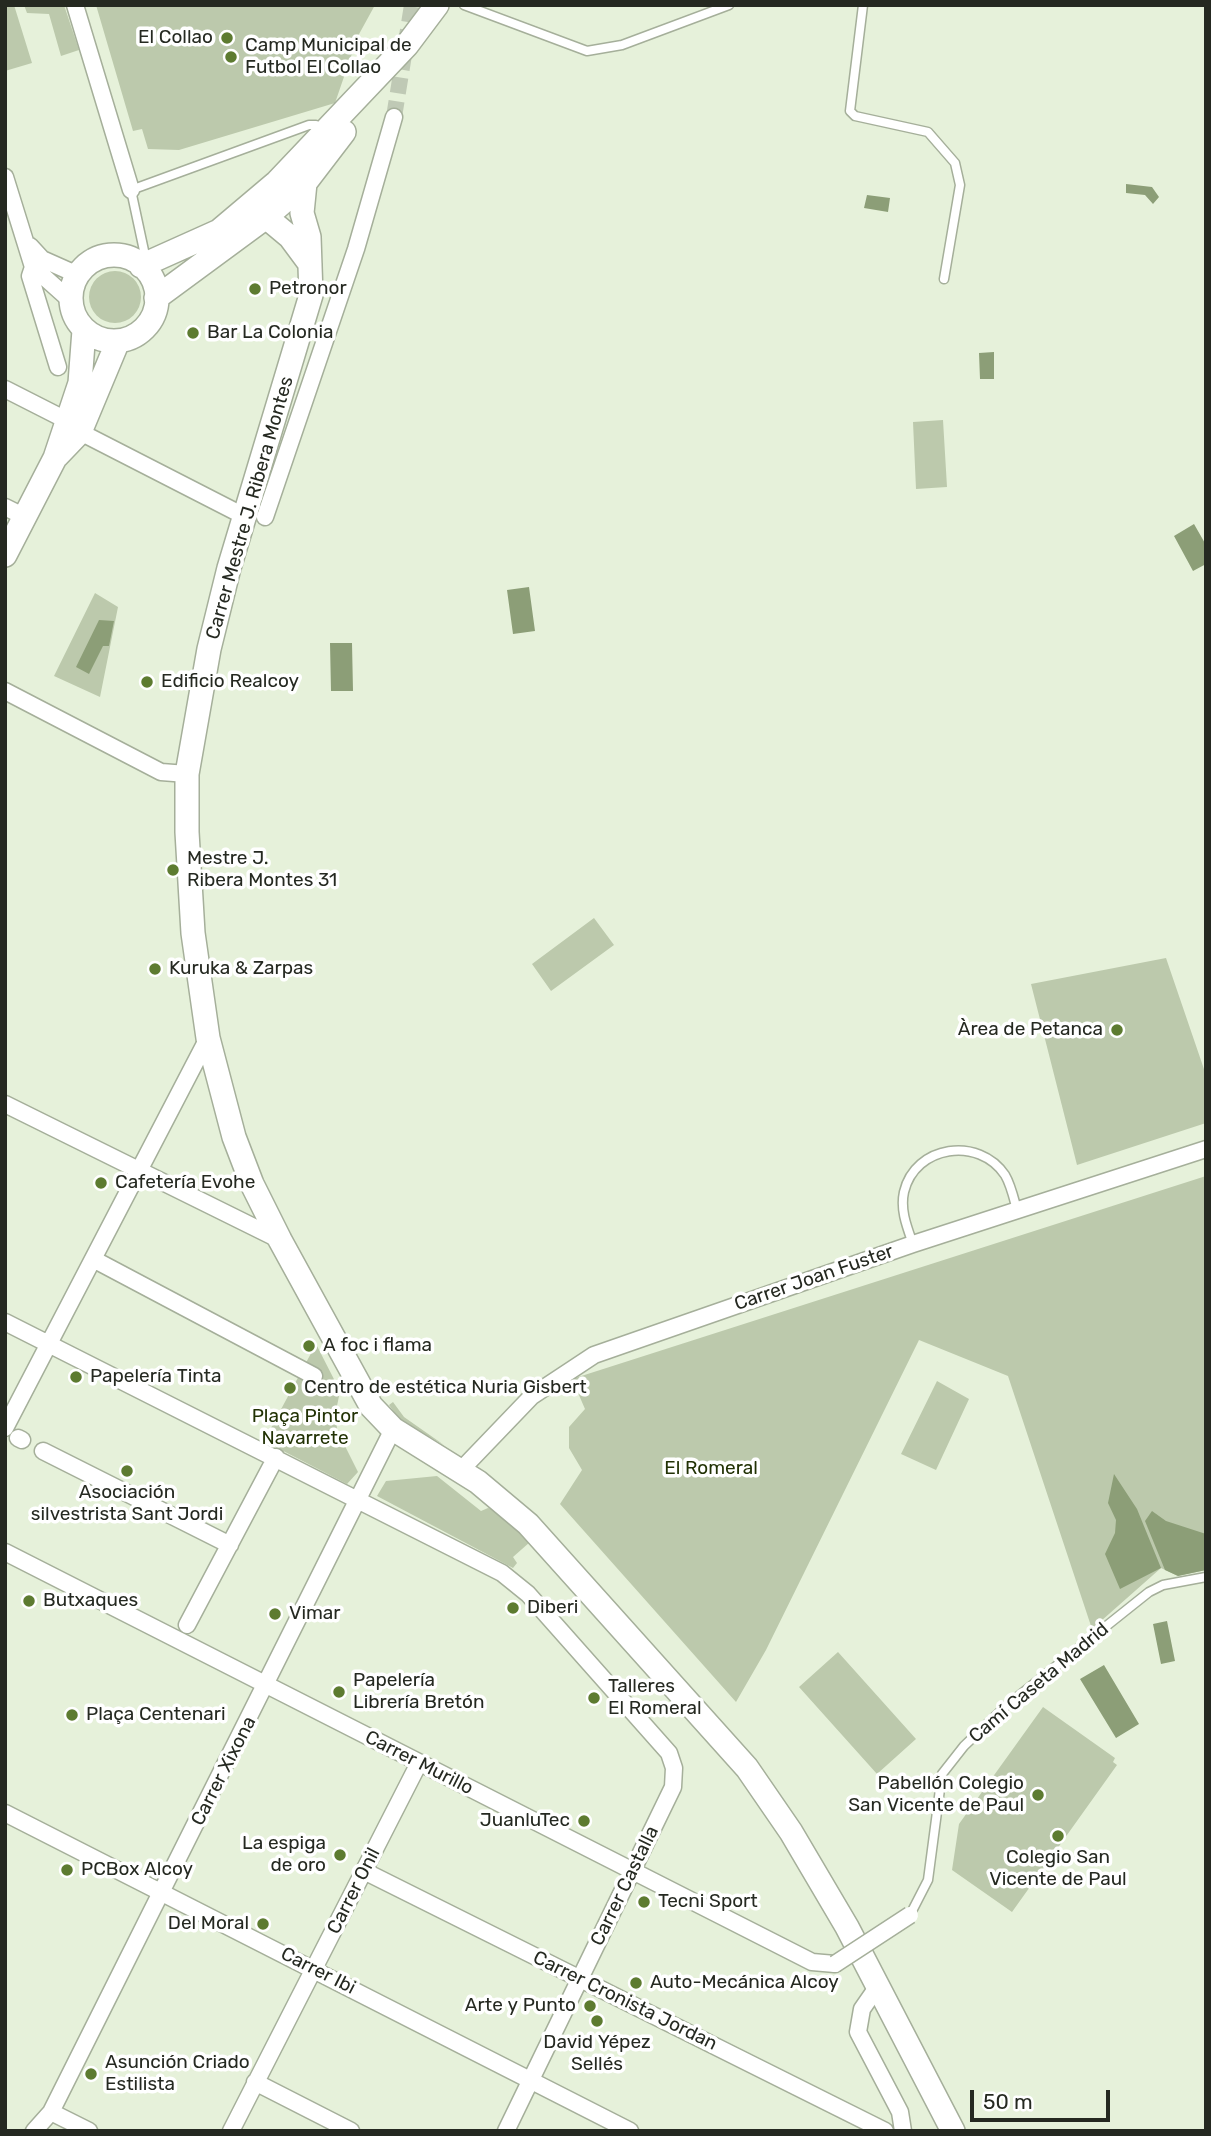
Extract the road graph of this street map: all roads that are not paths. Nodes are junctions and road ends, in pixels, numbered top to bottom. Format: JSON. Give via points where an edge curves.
{"nodes":[{"id":1,"x":75,"y":5,"type":"edge"},
{"id":2,"x":437,"y":5,"type":"edge"},
{"id":3,"x":464,"y":5,"type":"edge"},
{"id":4,"x":729,"y":5,"type":"edge"},
{"id":5,"x":863,"y":5,"type":"edge"},
{"id":6,"x":407,"y":45,"type":"junction"},
{"id":7,"x":394,"y":117,"type":"tunnel mouth"},
{"id":8,"x":324,"y":135,"type":"junction"},
{"id":9,"x":5,"y":177,"type":"edge"},
{"id":10,"x":305,"y":183,"type":"junction"},
{"id":11,"x":131,"y":190,"type":"junction"},
{"id":12,"x":267,"y":217,"type":"junction"},
{"id":13,"x":25,"y":242,"type":"junction"},
{"id":14,"x":144,"y":264,"type":"junction"},
{"id":15,"x":310,"y":264,"type":"junction"},
{"id":16,"x":33,"y":267,"type":"junction"},
{"id":17,"x":78,"y":275,"type":"junction"},
{"id":18,"x":944,"y":279,"type":"dead end"},
{"id":19,"x":156,"y":298,"type":"junction"},
{"id":20,"x":71,"y":301,"type":"junction"},
{"id":21,"x":84,"y":330,"type":"junction"},
{"id":22,"x":118,"y":341,"type":"junction"},
{"id":23,"x":58,"y":367,"type":"dead end"},
{"id":24,"x":5,"y":390,"type":"edge"},
{"id":25,"x":73,"y":426,"type":"junction"},
{"id":26,"x":15,"y":512,"type":"edge"},
{"id":27,"x":255,"y":516,"type":"junction"},
{"id":28,"x":5,"y":555,"type":"edge"},
{"id":29,"x":5,"y":691,"type":"edge"},
{"id":30,"x":187,"y":774,"type":"junction"},
{"id":31,"x":208,"y":1038,"type":"junction"},
{"id":32,"x":5,"y":1104,"type":"edge"},
{"id":33,"x":1206,"y":1149,"type":"edge"},
{"id":34,"x":138,"y":1172,"type":"junction"},
{"id":35,"x":1017,"y":1210,"type":"junction"},
{"id":36,"x":279,"y":1240,"type":"junction"},
{"id":37,"x":913,"y":1244,"type":"junction"},
{"id":38,"x":93,"y":1259,"type":"junction"},
{"id":39,"x":5,"y":1322,"type":"edge"},
{"id":40,"x":49,"y":1344,"type":"junction"},
{"id":41,"x":314,"y":1376,"type":"dead end"},
{"id":42,"x":5,"y":1428,"type":"edge"},
{"id":43,"x":393,"y":1429,"type":"junction"},
{"id":44,"x":43,"y":1451,"type":"dead end"},
{"id":45,"x":275,"y":1457,"type":"junction"},
{"id":46,"x":460,"y":1471,"type":"junction"},
{"id":47,"x":359,"y":1499,"type":"junction"},
{"id":48,"x":230,"y":1545,"type":"junction"},
{"id":49,"x":5,"y":1552,"type":"edge"},
{"id":50,"x":1206,"y":1577,"type":"edge"},
{"id":51,"x":187,"y":1625,"type":"dead end"},
{"id":52,"x":267,"y":1686,"type":"junction"},
{"id":53,"x":419,"y":1763,"type":"junction"},
{"id":54,"x":5,"y":1813,"type":"edge"},
{"id":55,"x":364,"y":1871,"type":"junction"},
{"id":56,"x":632,"y":1872,"type":"junction"},
{"id":57,"x":163,"y":1891,"type":"junction"},
{"id":58,"x":910,"y":1914,"type":"joint"},
{"id":59,"x":835,"y":1964,"type":"joint"},
{"id":60,"x":314,"y":1969,"type":"junction"},
{"id":61,"x":580,"y":1979,"type":"junction"},
{"id":62,"x":877,"y":1986,"type":"junction"},
{"id":63,"x":532,"y":2081,"type":"junction"},
{"id":64,"x":256,"y":2082,"type":"junction"},
{"id":65,"x":51,"y":2112,"type":"junction"},
{"id":66,"x":34,"y":2131,"type":"edge"},
{"id":67,"x":89,"y":2131,"type":"edge"},
{"id":68,"x":231,"y":2131,"type":"edge"},
{"id":69,"x":351,"y":2131,"type":"edge"},
{"id":70,"x":506,"y":2131,"type":"edge"},
{"id":71,"x":630,"y":2131,"type":"edge"},
{"id":72,"x":885,"y":2131,"type":"edge"},
{"id":73,"x":902,"y":2131,"type":"edge"},
{"id":74,"x":953,"y":2131,"type":"edge"}],
"edges":[{"from":1,"to":11,"type":"street"},
{"from":2,"to":6,"type":"street"},
{"from":3,"to":4,"type":"lane","via":[[587,51],[622,45]]},
{"from":5,"to":18,"type":"lane","via":[[850,111],[855,116],[928,132],[958,169],[959,196]]},
{"from":6,"to":8,"type":"street"},
{"from":6,"to":10,"type":"street"},
{"from":7,"to":27,"type":"street","via":[[356,249]]},
{"from":8,"to":11,"type":"lane","via":[[316,125],[309,125]]},
{"from":8,"to":14,"type":"street","via":[[219,231]]},
{"from":9,"to":13,"type":"street"},
{"from":10,"to":12,"type":"street"},
{"from":10,"to":15,"type":"street","name":"Carrer Mestre J. Ribera Montes","via":[[302,205]]},
{"from":11,"to":14,"type":"lane"},
{"from":12,"to":15,"type":"street"},
{"from":12,"to":19,"type":"street"},
{"from":13,"to":16,"type":"street"},
{"from":13,"to":17,"type":"street","via":[[42,259]]},
{"from":14,"to":17,"type":"street","via":[[107,256],[90,262]]},
{"from":14,"to":19,"type":"street"},
{"from":15,"to":27,"type":"street","name":"Carrer Mestre J. Ribera Montes","via":[[311,295]]},
{"from":16,"to":20,"type":"street"},
{"from":16,"to":23,"type":"street","via":[[30,276]]},
{"from":17,"to":20,"type":"street"},
{"from":19,"to":22,"type":"street","via":[[148,324]]},
{"from":20,"to":21,"type":"street"},
{"from":21,"to":22,"type":"street","via":[[100,339]]},
{"from":21,"to":25,"type":"street"},
{"from":22,"to":25,"type":"street"},
{"from":24,"to":25,"type":"street"},
{"from":25,"to":26,"type":"street"},
{"from":25,"to":27,"type":"street"},
{"from":26,"to":28,"type":"street"},
{"from":27,"to":30,"type":"street","name":"Carrer Mestre J. Ribera Montes","via":[[209,649]]},
{"from":29,"to":30,"type":"street","via":[[161,772]]},
{"from":30,"to":31,"type":"street","name":"Carrer Mestre J. Ribera Montes","via":[[193,933]]},
{"from":31,"to":34,"type":"street"},
{"from":31,"to":36,"type":"street","name":"Carrer Mestre J. Ribera Montes","via":[[242,1162]]},
{"from":32,"to":34,"type":"street"},
{"from":33,"to":35,"type":"street","name":"Carrer Joan Fuster"},
{"from":34,"to":36,"type":"street"},
{"from":34,"to":38,"type":"street"},
{"from":35,"to":37,"type":"street","name":"Carrer Joan Fuster"},
{"from":35,"to":37,"type":"lane","via":[[1006,1176],[994,1162],[960,1149],[941,1152],[918,1167],[904,1191],[903,1210]]},
{"from":36,"to":43,"type":"street","name":"Carrer Mestre J. Ribera Montes","via":[[361,1391]]},
{"from":37,"to":46,"type":"street","name":"Carrer Joan Fuster","via":[[594,1355],[532,1396]]},
{"from":38,"to":40,"type":"street"},
{"from":38,"to":41,"type":"street"},
{"from":39,"to":40,"type":"street"},
{"from":40,"to":42,"type":"street"},
{"from":40,"to":45,"type":"street"},
{"from":43,"to":46,"type":"street","name":"Carrer Mestre J. Ribera Montes"},
{"from":43,"to":47,"type":"street","name":"Carrer Xixona"},
{"from":44,"to":48,"type":"street"},
{"from":45,"to":47,"type":"street"},
{"from":45,"to":48,"type":"street"},
{"from":46,"to":62,"type":"street","name":"Carrer Mestre J. Ribera Montes","via":[[503,1501],[556,1553],[747,1768],[811,1865]]},
{"from":47,"to":52,"type":"street","name":"Carrer Xixona"},
{"from":47,"to":56,"type":"street","name":"Carrer Castalla","via":[[502,1573],[528,1594],[669,1753],[673,1787]]},
{"from":48,"to":51,"type":"street"},
{"from":49,"to":52,"type":"street","name":"Carrer Murillo"},
{"from":50,"to":58,"type":"lane","name":"Camí Caseta Madrid","via":[[1149,1592],[1006,1706],[964,1746],[942,1774],[928,1880]]},
{"from":52,"to":53,"type":"street","name":"Carrer Murillo"},
{"from":52,"to":57,"type":"street","name":"Carrer Xixona"},
{"from":53,"to":55,"type":"street","name":"Carrer Onil"},
{"from":53,"to":56,"type":"street","name":"Carrer Murillo"},
{"from":54,"to":57,"type":"street","name":"Carrer Ibi"},
{"from":55,"to":60,"type":"street","name":"Carrer Onil"},
{"from":55,"to":61,"type":"street","name":"Carrer Cronista Jordan"},
{"from":56,"to":59,"type":"street","name":"Carrer Murillo","via":[[813,1962]]},
{"from":56,"to":61,"type":"street","name":"Carrer Castalla"},
{"from":57,"to":60,"type":"street","name":"Carrer Ibi"},
{"from":57,"to":65,"type":"street","name":"Carrer Xixona"},
{"from":58,"to":59,"type":"street","name":"Camí Caseta Madrid","bridge":true},
{"from":60,"to":63,"type":"street","name":"Carrer Ibi"},
{"from":60,"to":64,"type":"street","name":"Carrer Onil"},
{"from":61,"to":63,"type":"street","name":"Carrer Castalla"},
{"from":61,"to":72,"type":"street","name":"Carrer Cronista Jordan"},
{"from":62,"to":73,"type":"street","via":[[862,2009],[858,2032],[900,2112]]},
{"from":62,"to":74,"type":"street","name":"Carrer Mestre J. Ribera Montes"},
{"from":63,"to":70,"type":"street","name":"Carrer Castalla"},
{"from":63,"to":71,"type":"street","name":"Carrer Ibi"},
{"from":64,"to":68,"type":"street","name":"Carrer Onil"},
{"from":64,"to":69,"type":"street"},
{"from":65,"to":66,"type":"street","name":"Carrer Xixona"},
{"from":65,"to":67,"type":"street"}]}
